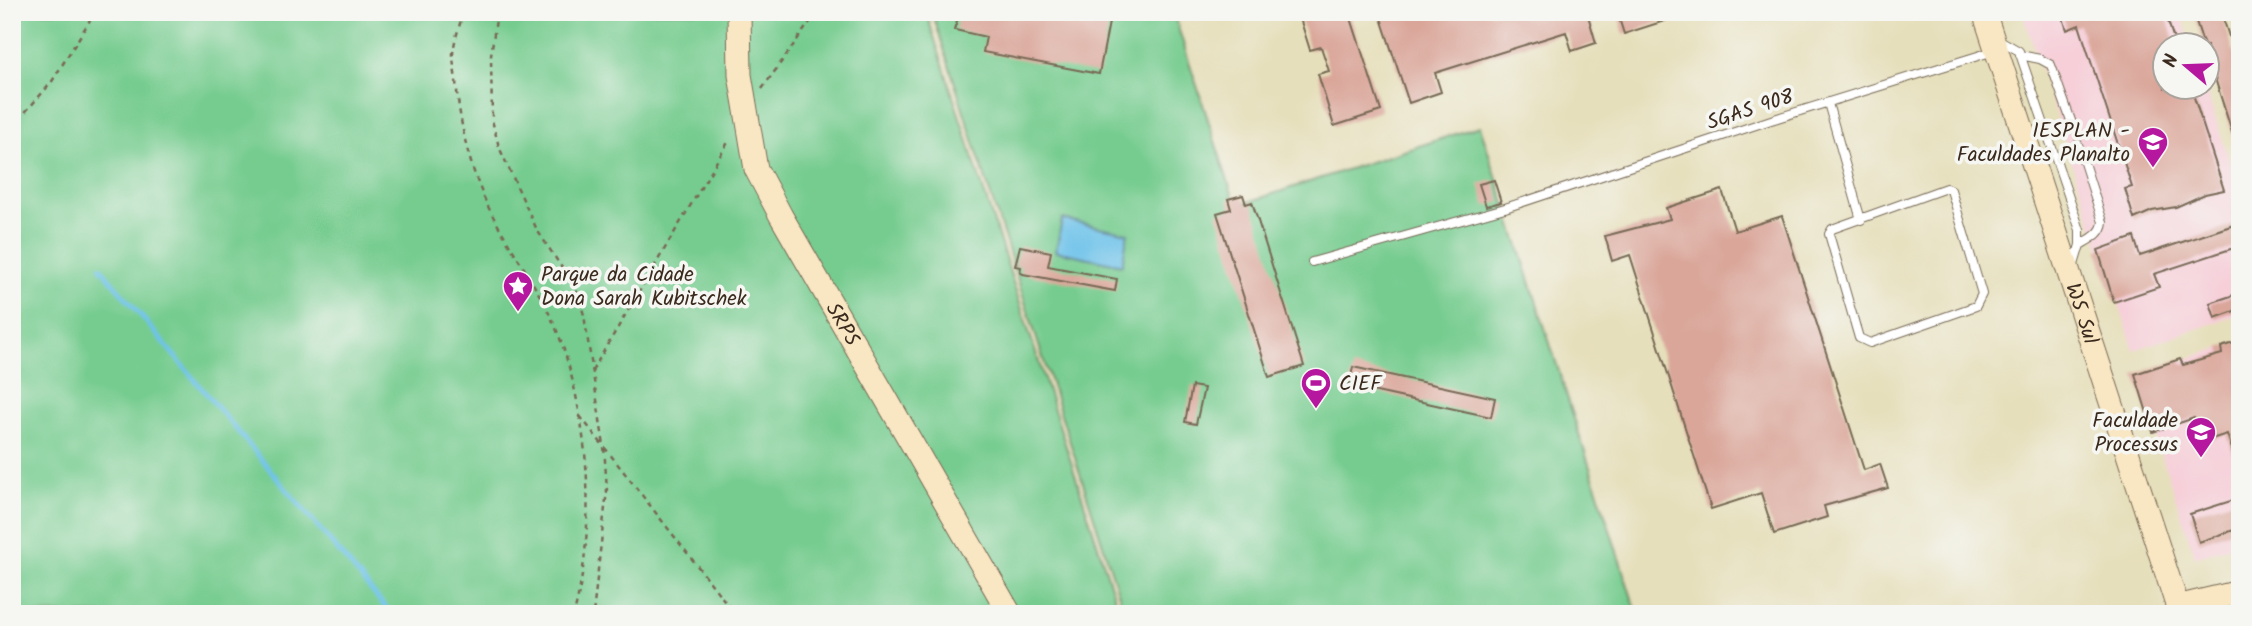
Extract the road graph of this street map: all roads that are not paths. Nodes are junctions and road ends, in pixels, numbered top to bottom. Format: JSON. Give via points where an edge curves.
{"nodes":[{"id":1,"x":739,"y":12,"type":"edge"},
{"id":2,"x":1984,"y":12,"type":"edge"},
{"id":3,"x":1994,"y":43,"type":"junction"},
{"id":4,"x":2020,"y":55,"type":"junction"},
{"id":5,"x":1828,"y":103,"type":"junction"},
{"id":6,"x":2074,"y":129,"type":"dead end"},
{"id":7,"x":2078,"y":144,"type":"dead end"},
{"id":8,"x":1861,"y":219,"type":"junction"},
{"id":9,"x":2080,"y":245,"type":"junction"},
{"id":10,"x":1312,"y":262,"type":"dead end"},
{"id":11,"x":2069,"y":278,"type":"junction"},
{"id":12,"x":2237,"y":600,"type":"edge"},
{"id":13,"x":2178,"y":610,"type":"edge"},
{"id":14,"x":1010,"y":614,"type":"edge"}],
"edges":[{"from":1,"to":14,"type":"main road","name":"SRPS","via":[[740,75],[756,169]]},
{"from":2,"to":3,"type":"main road","name":"W5 Sul"},
{"from":3,"to":4,"type":"lane","via":[[2015,48]]},
{"from":3,"to":5,"type":"lane","name":"SGAS 908"},
{"from":3,"to":11,"type":"main road","name":"W5 Sul"},
{"from":4,"to":6,"type":"lane","via":[[2051,65]]},
{"from":4,"to":9,"type":"lane","via":[[2080,230]]},
{"from":5,"to":8,"type":"lane"},
{"from":5,"to":10,"type":"lane","name":"SGAS 908","via":[[1514,204]]},
{"from":7,"to":9,"type":"lane","via":[[2103,222],[2097,235]]},
{"from":8,"to":8,"type":"lane","via":[[1950,189],[1982,294],[1979,302],[1870,343],[1862,341],[1829,236],[1832,229]]},
{"from":9,"to":11,"type":"lane"},
{"from":11,"to":13,"type":"main road","name":"W5 Sul"},
{"from":12,"to":13,"type":"main road"}]}
